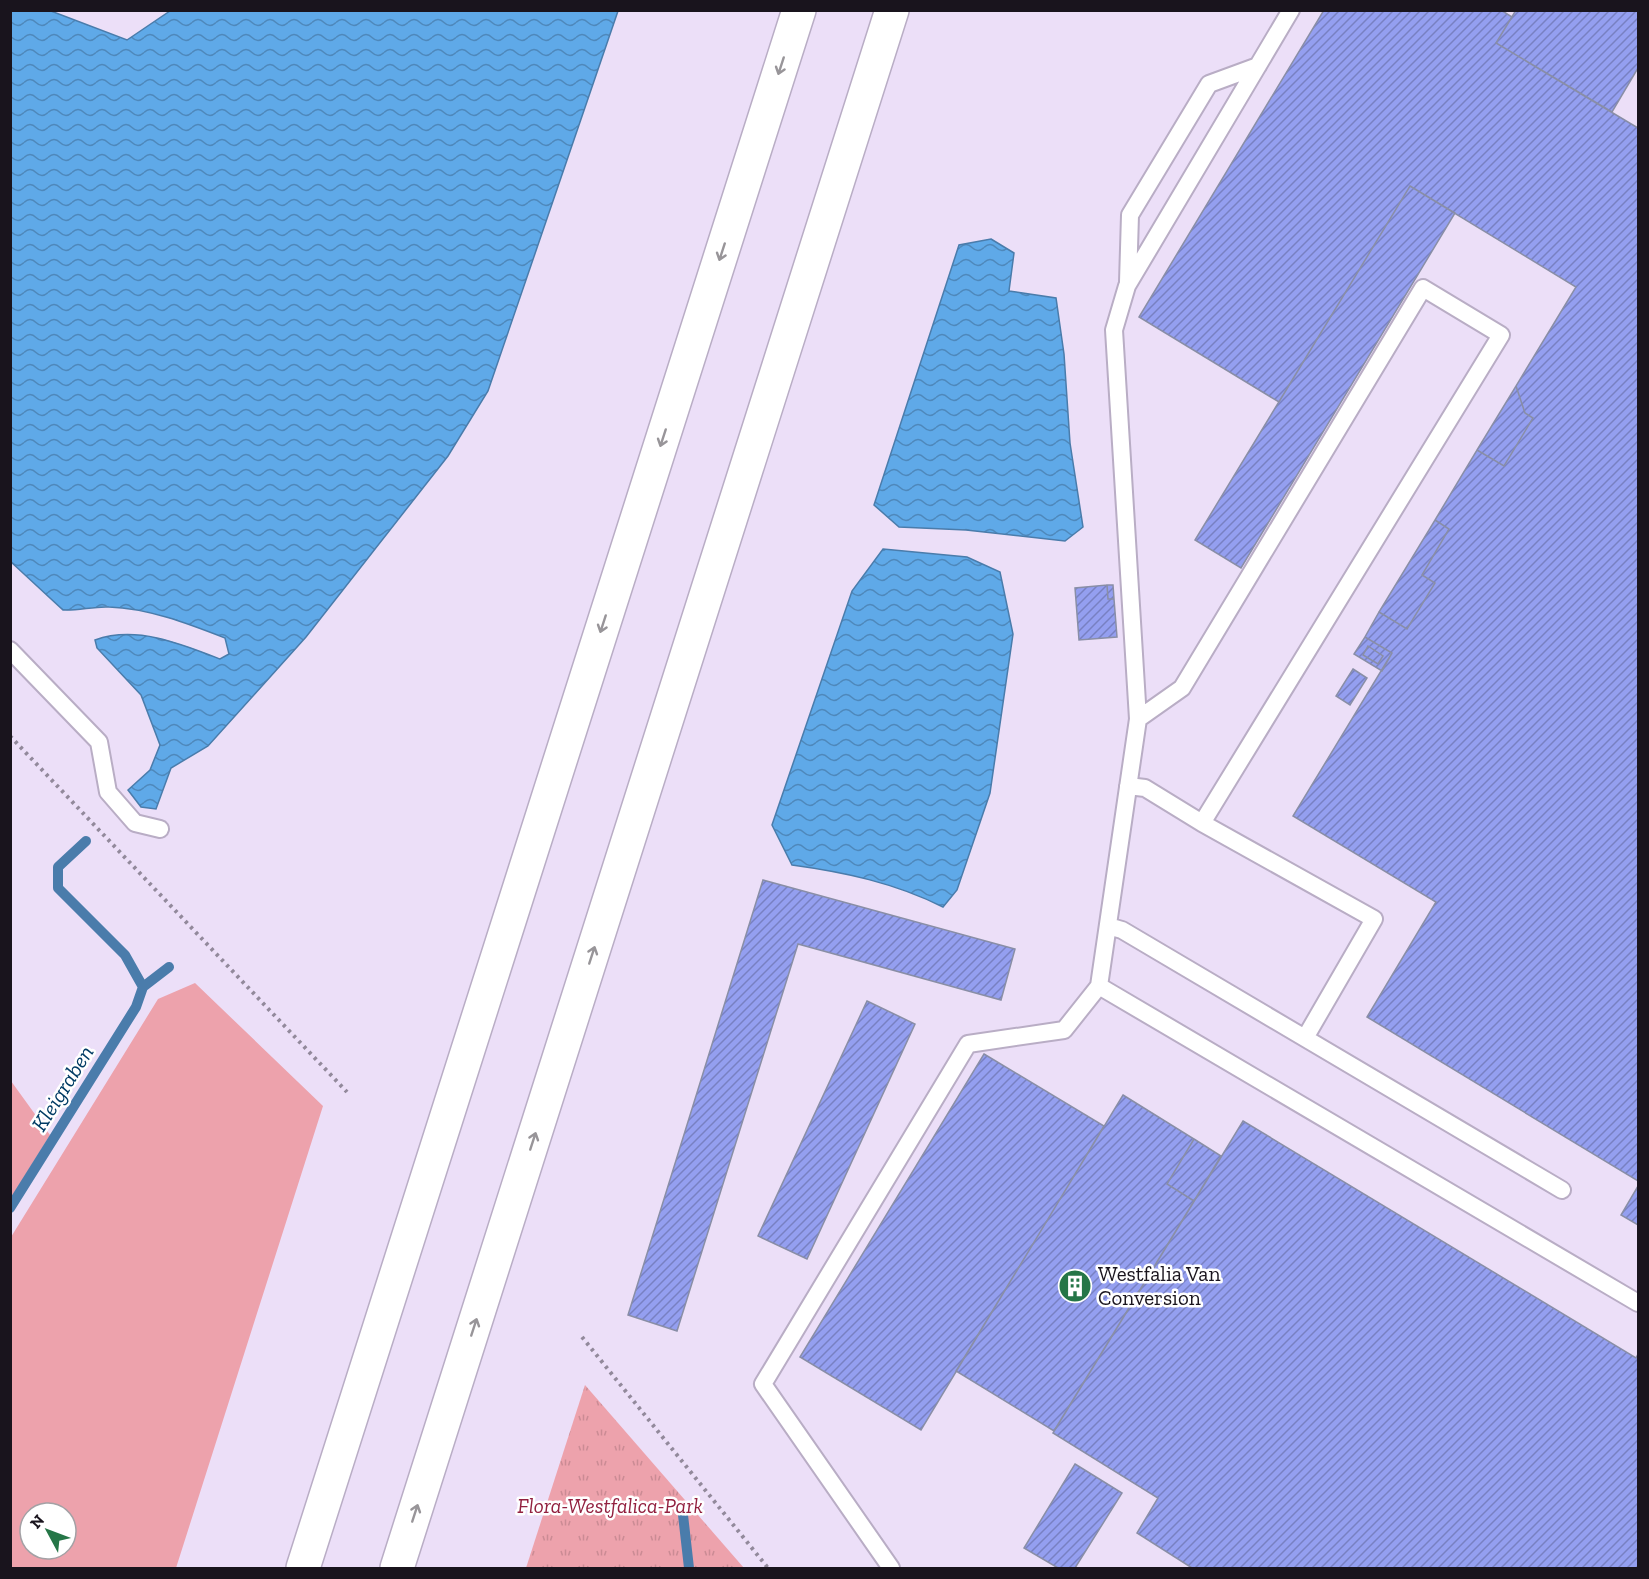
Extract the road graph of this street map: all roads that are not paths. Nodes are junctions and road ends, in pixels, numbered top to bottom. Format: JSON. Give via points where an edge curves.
{"nodes":[{"id":1,"x":799,"y":10,"type":"edge"},
{"id":2,"x":892,"y":10,"type":"edge"},
{"id":3,"x":1291,"y":10,"type":"edge"},
{"id":4,"x":1258,"y":66,"type":"junction"},
{"id":5,"x":1127,"y":286,"type":"junction"},
{"id":6,"x":10,"y":650,"type":"edge"},
{"id":7,"x":1138,"y":719,"type":"junction"},
{"id":8,"x":1128,"y":786,"type":"junction"},
{"id":9,"x":1202,"y":823,"type":"junction"},
{"id":10,"x":160,"y":829,"type":"dead end"},
{"id":11,"x":1108,"y":926,"type":"junction"},
{"id":12,"x":1099,"y":986,"type":"junction"},
{"id":13,"x":1305,"y":1038,"type":"junction"},
{"id":14,"x":1562,"y":1190,"type":"dead end"},
{"id":15,"x":1638,"y":1303,"type":"edge"},
{"id":16,"x":303,"y":1569,"type":"edge"},
{"id":17,"x":398,"y":1569,"type":"edge"},
{"id":18,"x":891,"y":1569,"type":"edge"}],
"edges":[{"from":1,"to":16,"type":"highway","one_way":true},
{"from":17,"to":2,"type":"highway","one_way":true},
{"from":3,"to":4,"type":"lane"},
{"from":4,"to":5,"type":"lane"},
{"from":4,"to":5,"type":"lane","via":[[1209,84],[1130,215]]},
{"from":5,"to":7,"type":"lane","via":[[1114,330]]},
{"from":6,"to":10,"type":"lane","via":[[99,742],[108,792],[135,823]]},
{"from":7,"to":8,"type":"lane"},
{"from":7,"to":9,"type":"lane","via":[[1182,688],[1424,288],[1501,335]]},
{"from":8,"to":9,"type":"lane","via":[[1145,788]]},
{"from":8,"to":11,"type":"lane"},
{"from":9,"to":13,"type":"lane","via":[[1374,919]]},
{"from":11,"to":12,"type":"lane"},
{"from":11,"to":13,"type":"lane","via":[[1122,930]]},
{"from":12,"to":15,"type":"lane"},
{"from":12,"to":18,"type":"lane","via":[[1064,1030],[968,1044],[763,1384]]},
{"from":13,"to":14,"type":"lane"}]}
